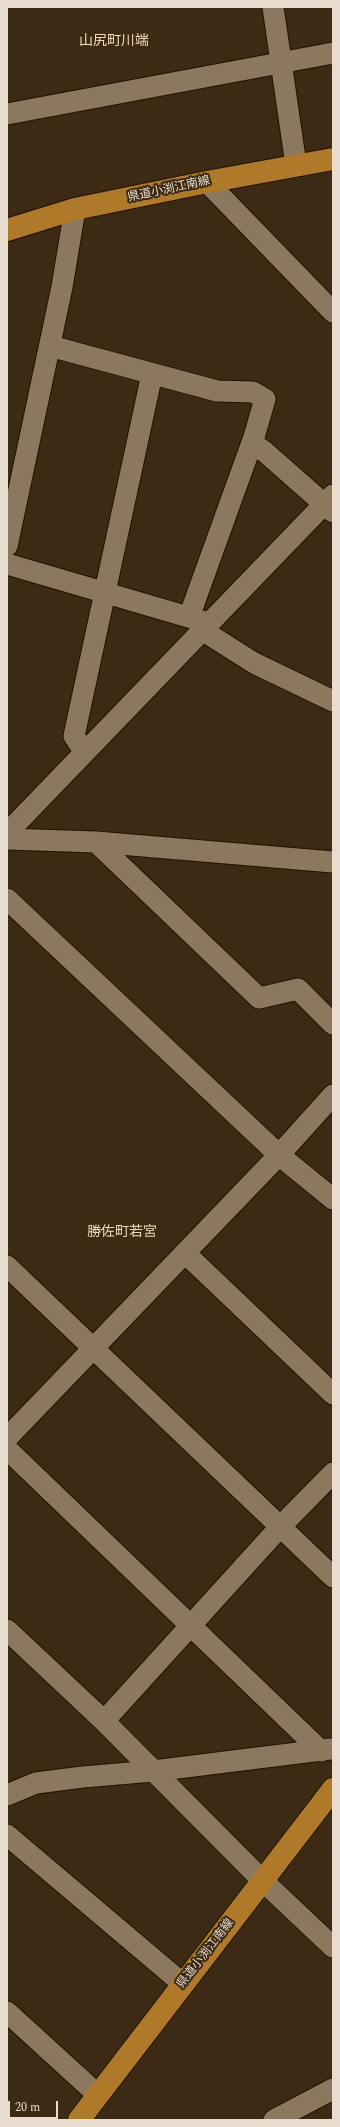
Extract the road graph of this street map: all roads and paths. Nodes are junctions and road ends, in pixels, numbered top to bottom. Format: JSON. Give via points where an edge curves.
{"nodes":[{"id":1,"x":273,"y":7,"type":"edge"},
{"id":2,"x":333,"y":53,"type":"edge"},
{"id":3,"x":282,"y":63,"type":"junction"},
{"id":4,"x":7,"y":114,"type":"edge"},
{"id":5,"x":333,"y":159,"type":"edge"},
{"id":6,"x":296,"y":165,"type":"junction"},
{"id":7,"x":207,"y":182,"type":"junction"},
{"id":8,"x":75,"y":209,"type":"junction"},
{"id":9,"x":7,"y":230,"type":"edge"},
{"id":10,"x":333,"y":312,"type":"edge"},
{"id":11,"x":50,"y":346,"type":"junction"},
{"id":12,"x":152,"y":374,"type":"junction"},
{"id":13,"x":252,"y":443,"type":"junction"},
{"id":14,"x":330,"y":504,"type":"edge"},
{"id":15,"x":7,"y":546,"type":"edge"},
{"id":16,"x":7,"y":564,"type":"edge"},
{"id":17,"x":106,"y":594,"type":"junction"},
{"id":18,"x":200,"y":624,"type":"junction"},
{"id":19,"x":333,"y":700,"type":"edge"},
{"id":20,"x":84,"y":751,"type":"junction"},
{"id":21,"x":7,"y":833,"type":"edge"},
{"id":22,"x":7,"y":839,"type":"edge"},
{"id":23,"x":96,"y":842,"type":"junction"},
{"id":24,"x":333,"y":862,"type":"edge"},
{"id":25,"x":7,"y":899,"type":"edge"},
{"id":26,"x":333,"y":1024,"type":"edge"},
{"id":27,"x":333,"y":1095,"type":"edge"},
{"id":28,"x":279,"y":1154,"type":"junction"},
{"id":29,"x":333,"y":1199,"type":"edge"},
{"id":30,"x":185,"y":1253,"type":"junction"},
{"id":31,"x":7,"y":1266,"type":"edge"},
{"id":32,"x":92,"y":1348,"type":"junction"},
{"id":33,"x":333,"y":1394,"type":"edge"},
{"id":34,"x":7,"y":1438,"type":"edge"},
{"id":35,"x":7,"y":1448,"type":"edge"},
{"id":36,"x":333,"y":1474,"type":"edge"},
{"id":37,"x":280,"y":1527,"type":"junction"},
{"id":38,"x":333,"y":1577,"type":"edge"},
{"id":39,"x":191,"y":1625,"type":"junction"},
{"id":40,"x":7,"y":1630,"type":"edge"},
{"id":41,"x":104,"y":1721,"type":"junction"},
{"id":42,"x":327,"y":1750,"type":"edge"},
{"id":43,"x":153,"y":1771,"type":"junction"},
{"id":44,"x":333,"y":1789,"type":"edge"},
{"id":45,"x":7,"y":1795,"type":"edge"},
{"id":46,"x":7,"y":1835,"type":"edge"},
{"id":47,"x":263,"y":1881,"type":"junction"},
{"id":48,"x":333,"y":1947,"type":"edge"},
{"id":49,"x":183,"y":1984,"type":"junction"},
{"id":50,"x":7,"y":2012,"type":"edge"},
{"id":51,"x":333,"y":2089,"type":"edge"},
{"id":52,"x":98,"y":2095,"type":"junction"},
{"id":53,"x":79,"y":2120,"type":"edge"},
{"id":54,"x":274,"y":2120,"type":"edge"}],
"edges":[{"from":1,"to":3,"type":"street"},
{"from":2,"to":3,"type":"street"},
{"from":3,"to":4,"type":"street"},
{"from":3,"to":6,"type":"street"},
{"from":5,"to":6,"type":"main road","name":"県道小渕江南線"},
{"from":6,"to":7,"type":"main road","name":"県道小渕江南線"},
{"from":7,"to":8,"type":"main road","name":"県道小渕江南線"},
{"from":7,"to":10,"type":"street"},
{"from":8,"to":9,"type":"main road","name":"県道小渕江南線"},
{"from":8,"to":11,"type":"street"},
{"from":11,"to":12,"type":"street"},
{"from":11,"to":15,"type":"street"},
{"from":12,"to":13,"type":"street","via":[[217,391],[253,392],[266,399]]},
{"from":12,"to":17,"type":"street"},
{"from":13,"to":14,"type":"street"},
{"from":13,"to":18,"type":"street"},
{"from":14,"to":18,"type":"street"},
{"from":16,"to":17,"type":"street"},
{"from":17,"to":18,"type":"street"},
{"from":17,"to":20,"type":"street","via":[[74,736]]},
{"from":18,"to":19,"type":"street","via":[[254,663]]},
{"from":18,"to":20,"type":"street"},
{"from":20,"to":21,"type":"street"},
{"from":22,"to":23,"type":"street"},
{"from":23,"to":24,"type":"street"},
{"from":23,"to":26,"type":"street","via":[[259,998],[298,989]]},
{"from":25,"to":28,"type":"street"},
{"from":27,"to":28,"type":"street"},
{"from":28,"to":29,"type":"street"},
{"from":28,"to":30,"type":"street"},
{"from":30,"to":32,"type":"street"},
{"from":30,"to":33,"type":"street"},
{"from":31,"to":32,"type":"street"},
{"from":32,"to":34,"type":"street"},
{"from":32,"to":37,"type":"street"},
{"from":35,"to":39,"type":"street"},
{"from":36,"to":37,"type":"street"},
{"from":37,"to":38,"type":"street"},
{"from":37,"to":39,"type":"street"},
{"from":39,"to":41,"type":"street"},
{"from":39,"to":42,"type":"street"},
{"from":40,"to":41,"type":"street"},
{"from":41,"to":43,"type":"street"},
{"from":42,"to":43,"type":"street"},
{"from":43,"to":45,"type":"street","via":[[36,1784]]},
{"from":43,"to":47,"type":"street"},
{"from":44,"to":47,"type":"main road","name":"県道小渕江南線"},
{"from":46,"to":49,"type":"street"},
{"from":47,"to":48,"type":"street"},
{"from":47,"to":49,"type":"main road","name":"県道小渕江南線"},
{"from":49,"to":52,"type":"main road","name":"県道小渕江南線"},
{"from":50,"to":52,"type":"street"},
{"from":51,"to":54,"type":"street"},
{"from":52,"to":53,"type":"main road","name":"県道小渕江南線"}]}
